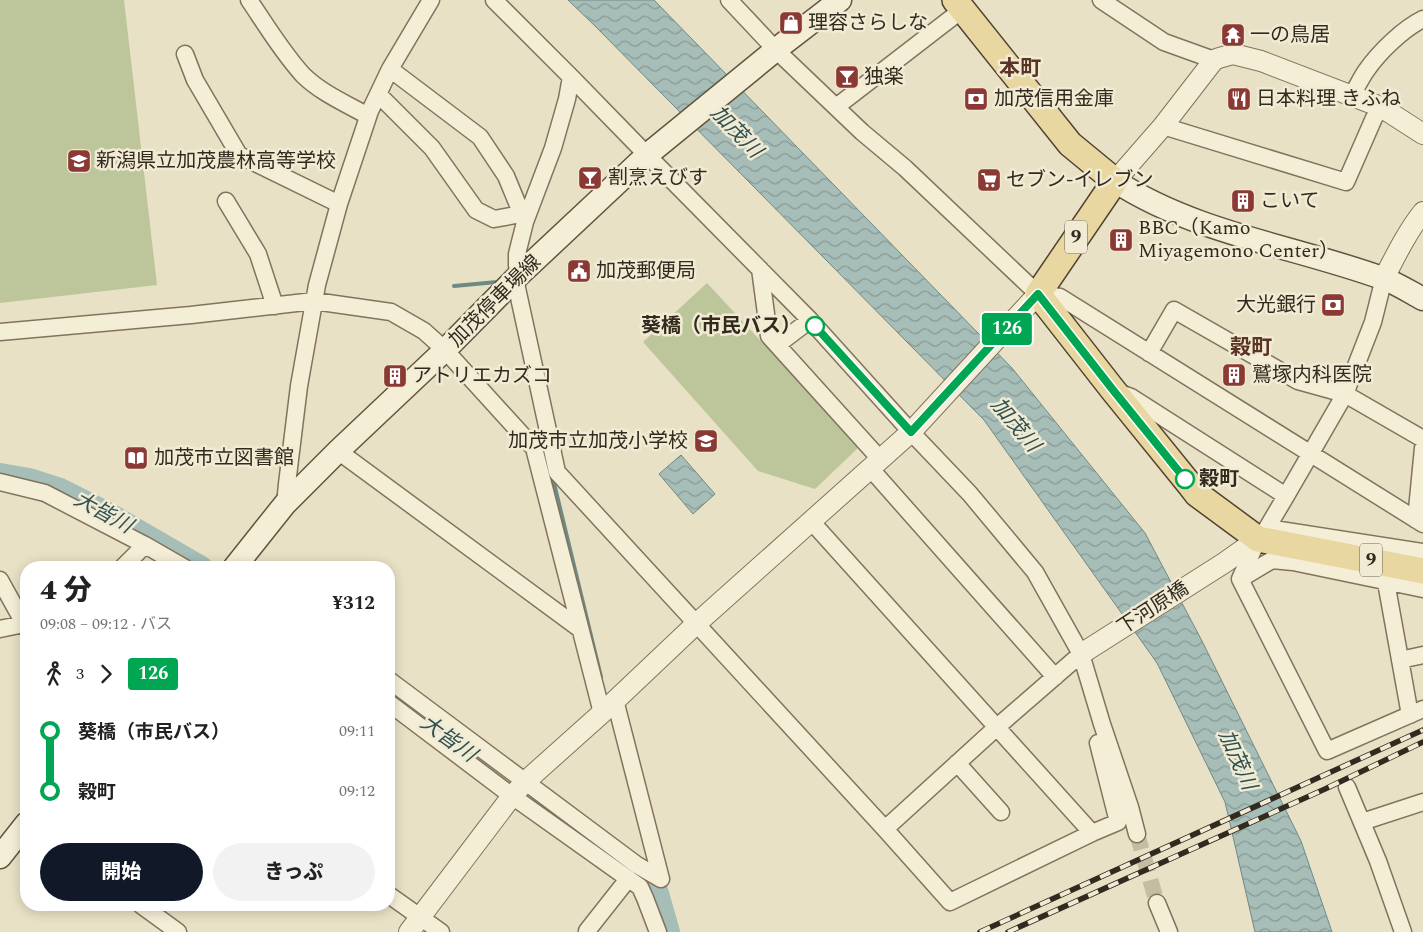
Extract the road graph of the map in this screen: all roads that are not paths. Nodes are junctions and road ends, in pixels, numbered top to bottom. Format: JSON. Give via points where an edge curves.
{"nodes":[{"id":1,"x":249,"y":0,"type":"edge"},
{"id":2,"x":431,"y":0,"type":"edge"},
{"id":3,"x":494,"y":0,"type":"edge"},
{"id":4,"x":729,"y":0,"type":"edge"},
{"id":5,"x":744,"y":0,"type":"edge"},
{"id":6,"x":840,"y":0,"type":"edge"},
{"id":7,"x":1101,"y":0,"type":"edge"},
{"id":8,"x":959,"y":5,"type":"edge"},
{"id":9,"x":1121,"y":6,"type":"edge"},
{"id":10,"x":1423,"y":19,"type":"edge"},
{"id":11,"x":776,"y":50,"type":"junction"},
{"id":12,"x":185,"y":54,"type":"dead end"},
{"id":13,"x":1214,"y":60,"type":"junction"},
{"id":14,"x":390,"y":69,"type":"junction"},
{"id":15,"x":571,"y":77,"type":"junction"},
{"id":16,"x":378,"y":94,"type":"junction"},
{"id":17,"x":1352,"y":95,"type":"junction"},
{"id":18,"x":836,"y":107,"type":"junction"},
{"id":19,"x":1381,"y":107,"type":"junction"},
{"id":20,"x":368,"y":116,"type":"junction"},
{"id":21,"x":1163,"y":126,"type":"junction"},
{"id":22,"x":1423,"y":134,"type":"edge"},
{"id":23,"x":652,"y":151,"type":"junction"},
{"id":24,"x":1115,"y":181,"type":"junction"},
{"id":25,"x":226,"y":201,"type":"dead end"},
{"id":26,"x":339,"y":204,"type":"junction"},
{"id":27,"x":1423,"y":212,"type":"edge"},
{"id":28,"x":523,"y":218,"type":"junction"},
{"id":29,"x":760,"y":269,"type":"junction"},
{"id":30,"x":517,"y":277,"type":"junction"},
{"id":31,"x":1384,"y":278,"type":"junction"},
{"id":32,"x":1423,"y":299,"type":"edge"},
{"id":33,"x":314,"y":302,"type":"junction"},
{"id":34,"x":1030,"y":303,"type":"junction"},
{"id":35,"x":275,"y":306,"type":"junction"},
{"id":36,"x":810,"y":320,"type":"junction"},
{"id":37,"x":0,"y":332,"type":"edge"},
{"id":38,"x":777,"y":345,"type":"junction"},
{"id":39,"x":445,"y":350,"type":"junction"},
{"id":40,"x":1149,"y":353,"type":"junction"},
{"id":41,"x":1113,"y":390,"type":"junction"},
{"id":42,"x":1345,"y":394,"type":"junction"},
{"id":43,"x":914,"y":429,"type":"junction"},
{"id":44,"x":1423,"y":439,"type":"edge"},
{"id":45,"x":1423,"y":448,"type":"edge"},
{"id":46,"x":537,"y":450,"type":"junction"},
{"id":47,"x":338,"y":451,"type":"junction"},
{"id":48,"x":1310,"y":454,"type":"junction"},
{"id":49,"x":875,"y":464,"type":"junction"},
{"id":50,"x":557,"y":472,"type":"junction"},
{"id":51,"x":0,"y":482,"type":"edge"},
{"id":52,"x":1286,"y":496,"type":"junction"},
{"id":53,"x":285,"y":504,"type":"junction"},
{"id":54,"x":811,"y":521,"type":"junction"},
{"id":55,"x":1419,"y":522,"type":"edge"},
{"id":56,"x":1263,"y":533,"type":"junction"},
{"id":57,"x":145,"y":545,"type":"junction"},
{"id":58,"x":1423,"y":552,"type":"edge"},
{"id":59,"x":129,"y":561,"type":"edge"},
{"id":60,"x":173,"y":561,"type":"edge"},
{"id":61,"x":240,"y":561,"type":"edge"},
{"id":62,"x":1423,"y":570,"type":"edge"},
{"id":63,"x":1240,"y":579,"type":"junction"},
{"id":64,"x":0,"y":580,"type":"edge"},
{"id":65,"x":1386,"y":582,"type":"junction"},
{"id":66,"x":1423,"y":589,"type":"edge"},
{"id":67,"x":20,"y":617,"type":"edge"},
{"id":68,"x":696,"y":624,"type":"junction"},
{"id":69,"x":20,"y":627,"type":"edge"},
{"id":70,"x":0,"y":629,"type":"edge"},
{"id":71,"x":580,"y":629,"type":"junction"},
{"id":72,"x":1082,"y":654,"type":"junction"},
{"id":73,"x":1423,"y":655,"type":"edge"},
{"id":74,"x":1400,"y":660,"type":"junction"},
{"id":75,"x":1054,"y":677,"type":"junction"},
{"id":76,"x":395,"y":684,"type":"edge"},
{"id":77,"x":608,"y":707,"type":"junction"},
{"id":78,"x":395,"y":708,"type":"edge"},
{"id":79,"x":1416,"y":712,"type":"edge"},
{"id":80,"x":1102,"y":724,"type":"junction"},
{"id":81,"x":997,"y":727,"type":"junction"},
{"id":82,"x":957,"y":763,"type":"junction"},
{"id":83,"x":526,"y":781,"type":"junction"},
{"id":84,"x":1347,"y":787,"type":"dead end"},
{"id":85,"x":512,"y":796,"type":"junction"},
{"id":86,"x":1423,"y":802,"type":"edge"},
{"id":87,"x":1001,"y":812,"type":"dead end"},
{"id":88,"x":1362,"y":822,"type":"junction"},
{"id":89,"x":885,"y":829,"type":"junction"},
{"id":90,"x":20,"y":832,"type":"edge"},
{"id":91,"x":1092,"y":833,"type":"junction"},
{"id":92,"x":1137,"y":834,"type":"tunnel mouth"},
{"id":93,"x":0,"y":857,"type":"edge"},
{"id":94,"x":628,"y":879,"type":"junction"},
{"id":95,"x":395,"y":901,"type":"edge"},
{"id":96,"x":1157,"y":902,"type":"tunnel mouth"},
{"id":97,"x":149,"y":911,"type":"edge"},
{"id":98,"x":414,"y":924,"type":"edge"},
{"id":99,"x":587,"y":931,"type":"edge"},
{"id":100,"x":178,"y":932,"type":"edge"},
{"id":101,"x":441,"y":932,"type":"edge"},
{"id":102,"x":658,"y":932,"type":"edge"},
{"id":103,"x":1169,"y":932,"type":"edge"},
{"id":104,"x":1403,"y":932,"type":"edge"}],
"edges":[{"from":1,"to":20,"type":"street","via":[[304,76]]},
{"from":2,"to":14,"type":"street"},
{"from":3,"to":15,"type":"street"},
{"from":4,"to":11,"type":"street"},
{"from":5,"to":11,"type":"street"},
{"from":6,"to":11,"type":"main road"},
{"from":7,"to":9,"type":"street"},
{"from":8,"to":18,"type":"street"},
{"from":8,"to":24,"type":"main road","via":[[1070,144]]},
{"from":9,"to":13,"type":"street","via":[[1164,42]]},
{"from":10,"to":17,"type":"street","via":[[1392,42],[1366,71]]},
{"from":11,"to":18,"type":"street"},
{"from":11,"to":23,"type":"main road","name":"加茂停車場線"},
{"from":12,"to":26,"type":"street","via":[[195,80],[239,156]]},
{"from":13,"to":17,"type":"street","via":[[1234,54]]},
{"from":13,"to":21,"type":"street"},
{"from":14,"to":16,"type":"street"},
{"from":14,"to":28,"type":"street","via":[[480,136],[506,176]]},
{"from":15,"to":23,"type":"street"},
{"from":15,"to":28,"type":"street","via":[[553,148]]},
{"from":16,"to":20,"type":"street"},
{"from":16,"to":28,"type":"street","via":[[432,148],[476,210],[494,220]]},
{"from":17,"to":19,"type":"street"},
{"from":18,"to":34,"type":"street","via":[[905,168]]},
{"from":19,"to":21,"type":"street","via":[[1346,182]]},
{"from":19,"to":22,"type":"street"},
{"from":20,"to":26,"type":"street"},
{"from":21,"to":24,"type":"street"},
{"from":23,"to":29,"type":"street"},
{"from":23,"to":30,"type":"main road","name":"加茂停車場線"},
{"from":24,"to":31,"type":"main road","via":[[1183,217]]},
{"from":24,"to":34,"type":"main road","number":"9"},
{"from":25,"to":35,"type":"street","via":[[258,254]]},
{"from":26,"to":33,"type":"street"},
{"from":27,"to":31,"type":"street","via":[[1398,249]]},
{"from":28,"to":30,"type":"street"},
{"from":29,"to":36,"type":"street"},
{"from":29,"to":38,"type":"street","via":[[769,336]]},
{"from":30,"to":39,"type":"main road","name":"加茂停車場線"},
{"from":30,"to":50,"type":"street"},
{"from":31,"to":32,"type":"main road"},
{"from":31,"to":42,"type":"street","via":[[1373,322]]},
{"from":33,"to":35,"type":"street"},
{"from":33,"to":39,"type":"street","via":[[391,312],[424,331]]},
{"from":33,"to":53,"type":"street","via":[[299,386]]},
{"from":34,"to":40,"type":"street","via":[[1060,298]]},
{"from":34,"to":41,"type":"main road","number":"9"},
{"from":34,"to":43,"type":"street"},
{"from":35,"to":37,"type":"street"},
{"from":36,"to":38,"type":"street"},
{"from":36,"to":43,"type":"street"},
{"from":38,"to":49,"type":"street"},
{"from":39,"to":46,"type":"street"},
{"from":39,"to":47,"type":"main road","name":"加茂停車場線"},
{"from":40,"to":42,"type":"street","via":[[1174,310],[1298,382]]},
{"from":40,"to":48,"type":"street"},
{"from":41,"to":52,"type":"street","via":[[1130,397]]},
{"from":41,"to":56,"type":"main road","number":"9","via":[[1197,494]]},
{"from":42,"to":44,"type":"street"},
{"from":42,"to":48,"type":"street"},
{"from":43,"to":49,"type":"street"},
{"from":43,"to":72,"type":"street","via":[[1035,572]]},
{"from":45,"to":55,"type":"street"},
{"from":46,"to":50,"type":"street"},
{"from":46,"to":71,"type":"street"},
{"from":47,"to":53,"type":"main road","name":"加茂停車場線"},
{"from":47,"to":71,"type":"street"},
{"from":48,"to":52,"type":"street"},
{"from":48,"to":55,"type":"street"},
{"from":49,"to":54,"type":"street"},
{"from":49,"to":75,"type":"street"},
{"from":50,"to":68,"type":"street"},
{"from":51,"to":57,"type":"street","via":[[45,493]]},
{"from":52,"to":56,"type":"street"},
{"from":53,"to":61,"type":"main road","name":"加茂停車場線"},
{"from":54,"to":68,"type":"street"},
{"from":54,"to":81,"type":"street"},
{"from":56,"to":58,"type":"street"},
{"from":56,"to":62,"type":"main road","number":"9","via":[[1319,550]]},
{"from":56,"to":63,"type":"street"},
{"from":56,"to":72,"type":"street","name":"下河原橋","via":[[1224,563]]},
{"from":57,"to":59,"type":"street"},
{"from":57,"to":60,"type":"street"},
{"from":63,"to":65,"type":"street","via":[[1272,560]]},
{"from":63,"to":79,"type":"street","via":[[1327,751]]},
{"from":64,"to":67,"type":"street"},
{"from":65,"to":66,"type":"street"},
{"from":65,"to":74,"type":"street"},
{"from":68,"to":77,"type":"street"},
{"from":68,"to":89,"type":"street"},
{"from":69,"to":70,"type":"street"},
{"from":71,"to":77,"type":"street"},
{"from":72,"to":75,"type":"street"},
{"from":72,"to":80,"type":"street"},
{"from":73,"to":74,"type":"street"},
{"from":74,"to":79,"type":"street"},
{"from":75,"to":81,"type":"street"},
{"from":76,"to":83,"type":"street"},
{"from":77,"to":83,"type":"street"},
{"from":77,"to":83,"type":"street","via":[[661,879]]},
{"from":78,"to":85,"type":"street"},
{"from":80,"to":91,"type":"street","via":[[1096,736],[1118,822]]},
{"from":80,"to":92,"type":"street"},
{"from":81,"to":82,"type":"street"},
{"from":81,"to":91,"type":"street"},
{"from":82,"to":87,"type":"street"},
{"from":82,"to":89,"type":"street"},
{"from":83,"to":85,"type":"street"},
{"from":84,"to":88,"type":"street"},
{"from":85,"to":94,"type":"street"},
{"from":85,"to":98,"type":"street"},
{"from":86,"to":88,"type":"street"},
{"from":88,"to":104,"type":"street"},
{"from":89,"to":91,"type":"street","via":[[950,902]]},
{"from":90,"to":93,"type":"main road"},
{"from":94,"to":99,"type":"street"},
{"from":94,"to":102,"type":"street","via":[[640,887]]},
{"from":95,"to":98,"type":"street"},
{"from":96,"to":103,"type":"street"},
{"from":97,"to":100,"type":"street"},
{"from":98,"to":101,"type":"street"}]}
